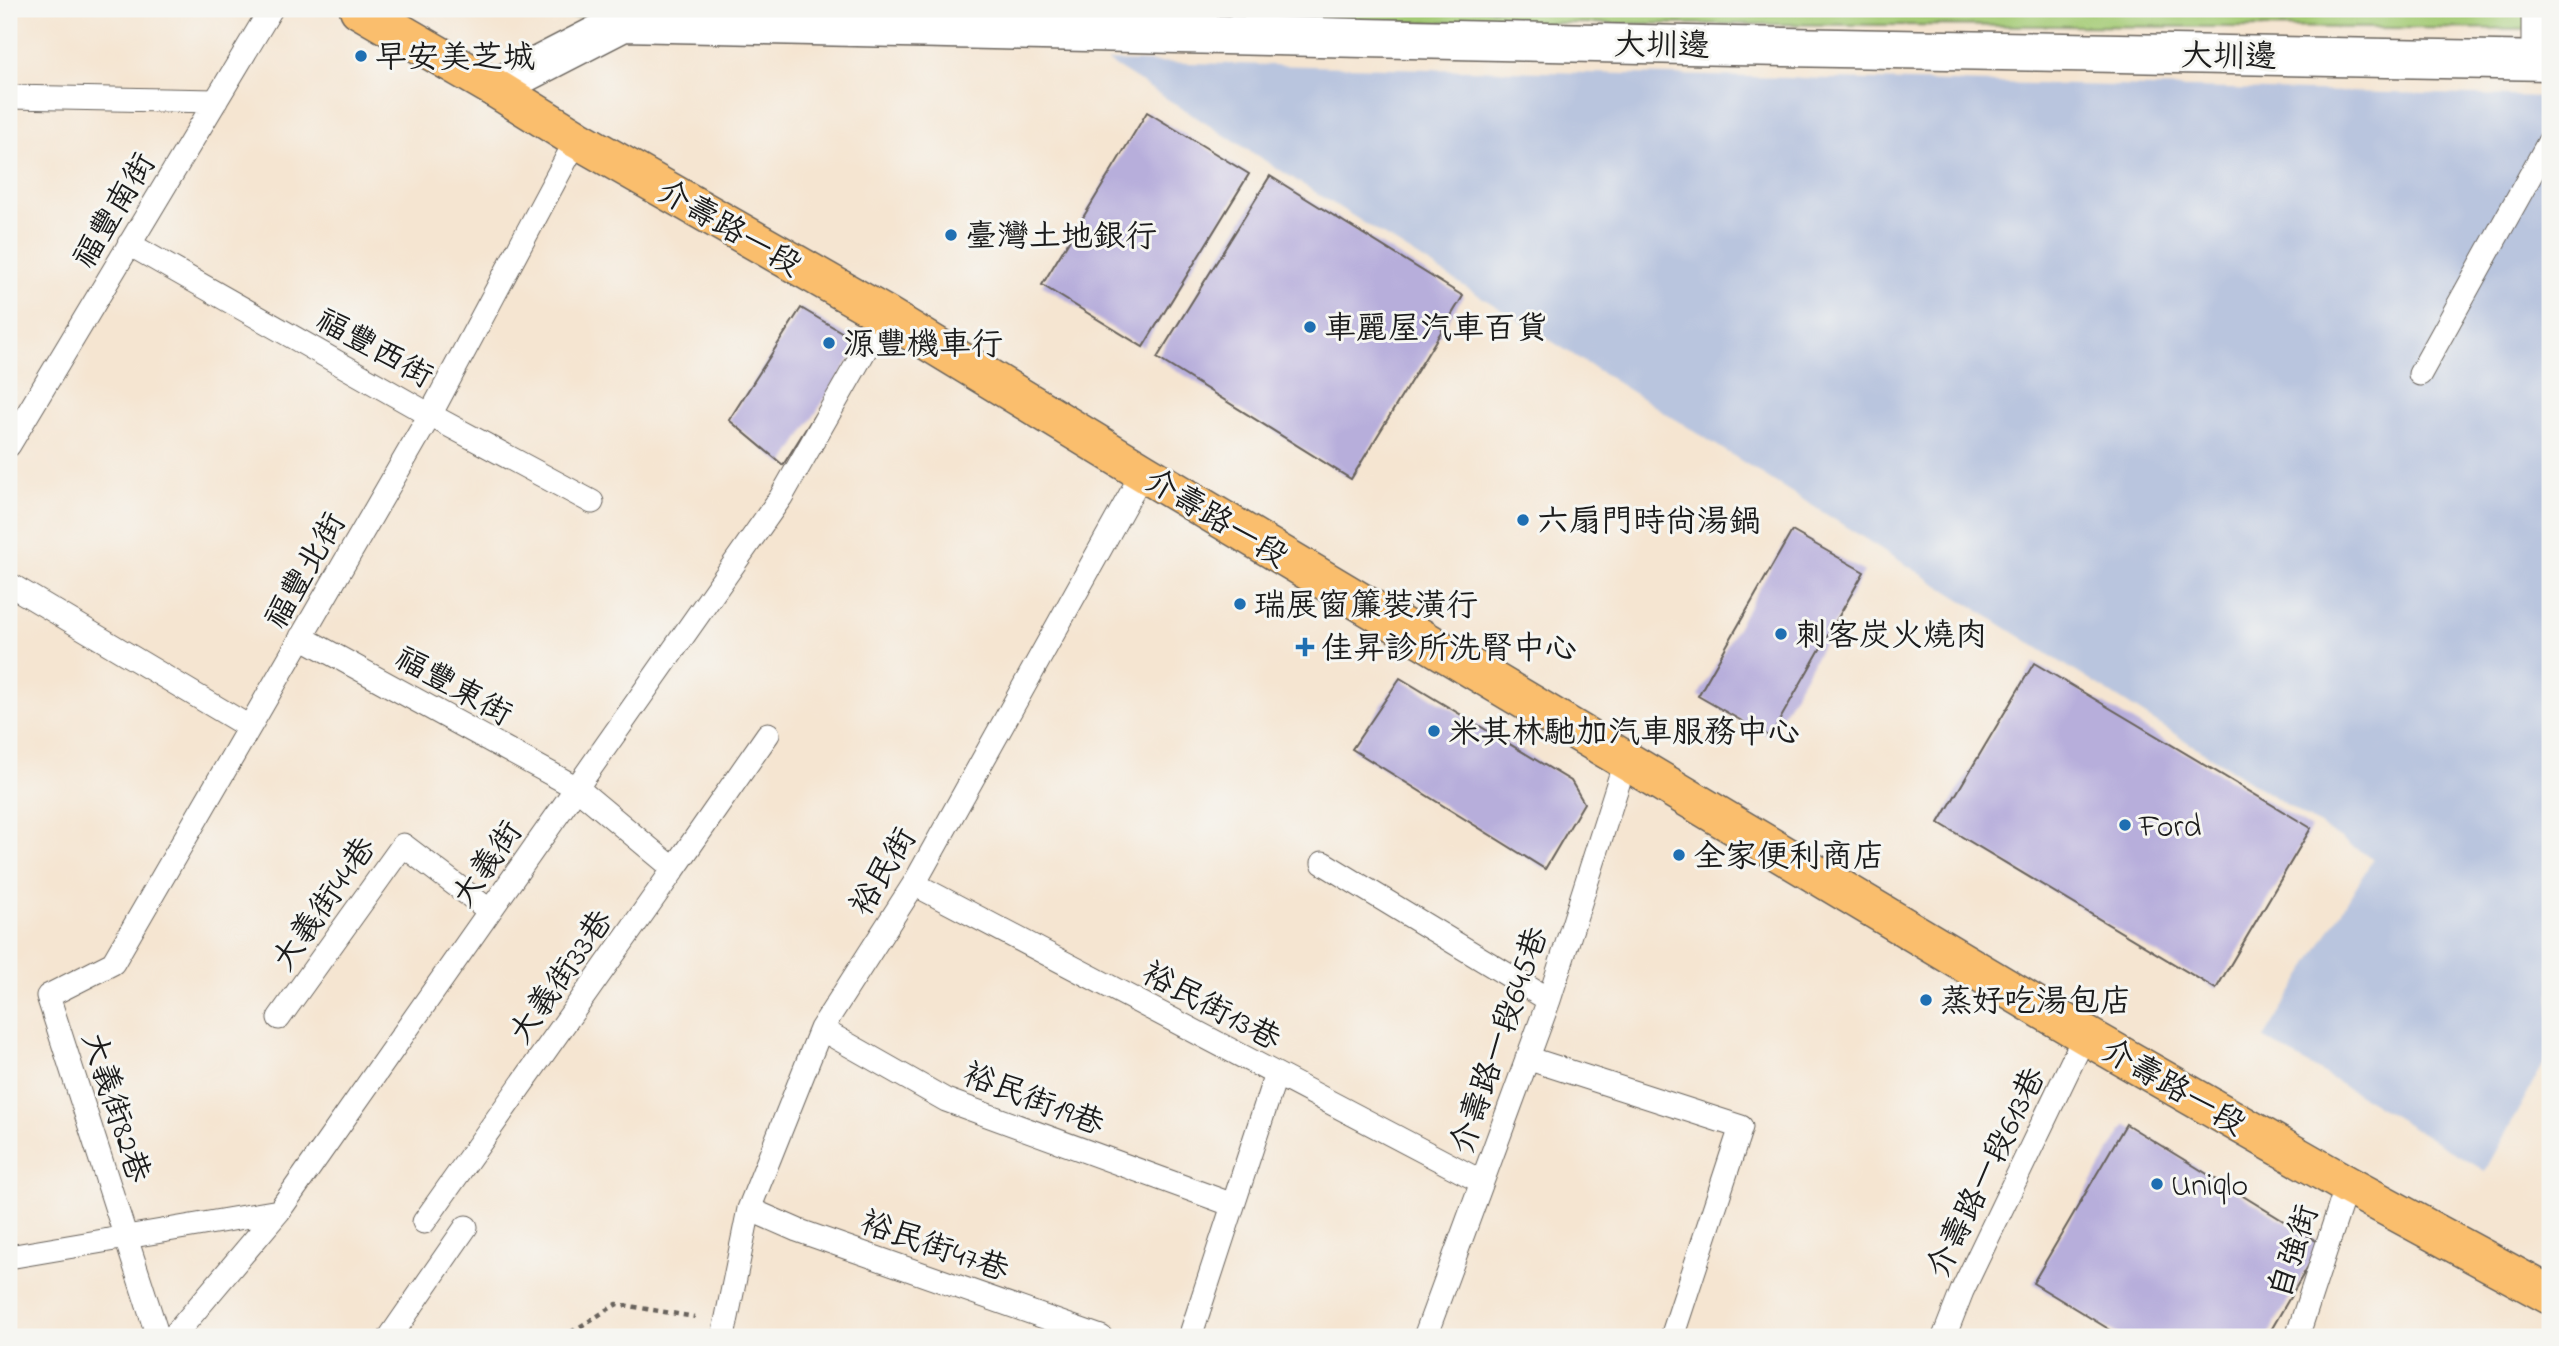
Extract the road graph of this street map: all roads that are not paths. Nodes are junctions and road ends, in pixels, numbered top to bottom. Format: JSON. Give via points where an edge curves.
{"nodes":[{"id":1,"x":271,"y":9,"type":"edge"},
{"id":2,"x":359,"y":9,"type":"edge"},
{"id":3,"x":2537,"y":39,"type":"edge"},
{"id":4,"x":495,"y":88,"type":"junction"},
{"id":5,"x":9,"y":97,"type":"edge"},
{"id":6,"x":216,"y":101,"type":"junction"},
{"id":7,"x":577,"y":139,"type":"junction"},
{"id":8,"x":2550,"y":140,"type":"edge"},
{"id":9,"x":129,"y":244,"type":"junction"},
{"id":10,"x":885,"y":315,"type":"junction"},
{"id":11,"x":2420,"y":374,"type":"dead end"},
{"id":12,"x":430,"y":415,"type":"junction"},
{"id":13,"x":12,"y":433,"type":"edge"},
{"id":14,"x":1143,"y":472,"type":"junction"},
{"id":15,"x":592,"y":502,"type":"dead end"},
{"id":16,"x":9,"y":584,"type":"edge"},
{"id":17,"x":301,"y":637,"type":"junction"},
{"id":18,"x":250,"y":727,"type":"junction"},
{"id":19,"x":768,"y":734,"type":"dead end"},
{"id":20,"x":1625,"y":762,"type":"junction"},
{"id":21,"x":577,"y":788,"type":"junction"},
{"id":22,"x":1323,"y":863,"type":"dead end"},
{"id":23,"x":674,"y":869,"type":"junction"},
{"id":24,"x":914,"y":884,"type":"junction"},
{"id":25,"x":490,"y":911,"type":"junction"},
{"id":26,"x":48,"y":996,"type":"joint"},
{"id":27,"x":1549,"y":1000,"type":"junction"},
{"id":28,"x":279,"y":1018,"type":"dead end"},
{"id":29,"x":821,"y":1029,"type":"junction"},
{"id":30,"x":2085,"y":1035,"type":"junction"},
{"id":31,"x":1527,"y":1058,"type":"junction"},
{"id":32,"x":1276,"y":1074,"type":"junction"},
{"id":33,"x":1482,"y":1182,"type":"junction"},
{"id":34,"x":2347,"y":1185,"type":"junction"},
{"id":35,"x":1233,"y":1205,"type":"junction"},
{"id":36,"x":749,"y":1209,"type":"junction"},
{"id":37,"x":279,"y":1211,"type":"junction"},
{"id":38,"x":424,"y":1222,"type":"dead end"},
{"id":39,"x":466,"y":1227,"type":"dead end"},
{"id":40,"x":126,"y":1237,"type":"junction"},
{"id":41,"x":9,"y":1257,"type":"edge"},
{"id":42,"x":2550,"y":1295,"type":"edge"},
{"id":43,"x":724,"y":1330,"type":"edge"},
{"id":44,"x":158,"y":1337,"type":"edge"},
{"id":45,"x":173,"y":1337,"type":"edge"},
{"id":46,"x":390,"y":1337,"type":"edge"},
{"id":47,"x":1101,"y":1337,"type":"edge"},
{"id":48,"x":1190,"y":1337,"type":"edge"},
{"id":49,"x":1425,"y":1337,"type":"edge"},
{"id":50,"x":1672,"y":1337,"type":"edge"},
{"id":51,"x":1944,"y":1337,"type":"edge"},
{"id":52,"x":2297,"y":1337,"type":"edge"}],
"edges":[{"from":1,"to":6,"type":"lane","name":"福豐南街"},
{"from":2,"to":4,"type":"main road","name":"介壽路一段"},
{"from":3,"to":4,"type":"street","name":"大圳邊","via":[[1718,46],[622,22]]},
{"from":4,"to":7,"type":"main road","name":"介壽路一段"},
{"from":5,"to":6,"type":"lane"},
{"from":6,"to":9,"type":"lane","name":"福豐南街"},
{"from":7,"to":10,"type":"main road","name":"介壽路一段"},
{"from":7,"to":12,"type":"lane","name":"福豐北街"},
{"from":8,"to":11,"type":"lane"},
{"from":9,"to":12,"type":"lane","name":"福豐西街"},
{"from":9,"to":13,"type":"lane","name":"福豐南街"},
{"from":10,"to":14,"type":"main road","name":"介壽路一段"},
{"from":10,"to":21,"type":"lane","name":"大義街","via":[[781,497]]},
{"from":12,"to":15,"type":"lane","name":"福豐西街"},
{"from":12,"to":17,"type":"lane","name":"福豐北街"},
{"from":14,"to":20,"type":"main road","name":"介壽路一段"},
{"from":14,"to":24,"type":"lane","name":"裕民街"},
{"from":16,"to":18,"type":"lane"},
{"from":17,"to":18,"type":"lane","name":"福豐北街"},
{"from":17,"to":21,"type":"lane","name":"福豐東街"},
{"from":18,"to":26,"type":"lane","name":"福豐北街","via":[[113,963]]},
{"from":19,"to":23,"type":"lane","name":"大義街33巷"},
{"from":20,"to":27,"type":"lane","name":"介壽路一段645巷"},
{"from":20,"to":30,"type":"main road","name":"介壽路一段"},
{"from":21,"to":23,"type":"lane"},
{"from":21,"to":25,"type":"lane","name":"大義街"},
{"from":22,"to":27,"type":"lane"},
{"from":23,"to":38,"type":"lane","name":"大義街33巷"},
{"from":24,"to":29,"type":"lane","name":"裕民街"},
{"from":24,"to":32,"type":"lane","name":"裕民街13巷"},
{"from":25,"to":28,"type":"lane","name":"大義街44巷","via":[[403,845]]},
{"from":25,"to":37,"type":"lane","name":"大義街"},
{"from":26,"to":40,"type":"lane","name":"大義街82巷"},
{"from":27,"to":31,"type":"lane","name":"介壽路一段645巷"},
{"from":29,"to":35,"type":"lane","name":"裕民街19巷","via":[[946,1100]]},
{"from":29,"to":36,"type":"lane","name":"裕民街"},
{"from":30,"to":34,"type":"main road","name":"介壽路一段"},
{"from":30,"to":51,"type":"lane","name":"介壽路一段613巷"},
{"from":31,"to":33,"type":"lane","name":"介壽路一段645巷"},
{"from":31,"to":50,"type":"lane","via":[[1741,1127]]},
{"from":32,"to":33,"type":"lane","name":"裕民街13巷"},
{"from":32,"to":35,"type":"lane"},
{"from":33,"to":49,"type":"lane","name":"介壽路一段645巷"},
{"from":34,"to":42,"type":"main road","name":"介壽路一段"},
{"from":34,"to":52,"type":"lane","name":"自強街"},
{"from":35,"to":48,"type":"lane"},
{"from":36,"to":43,"type":"lane","name":"裕民街"},
{"from":36,"to":47,"type":"lane","name":"裕民街47巷"},
{"from":37,"to":40,"type":"lane"},
{"from":37,"to":45,"type":"lane","name":"大義街"},
{"from":39,"to":46,"type":"lane"},
{"from":40,"to":41,"type":"lane"},
{"from":40,"to":44,"type":"lane","name":"大義街82巷"}]}
